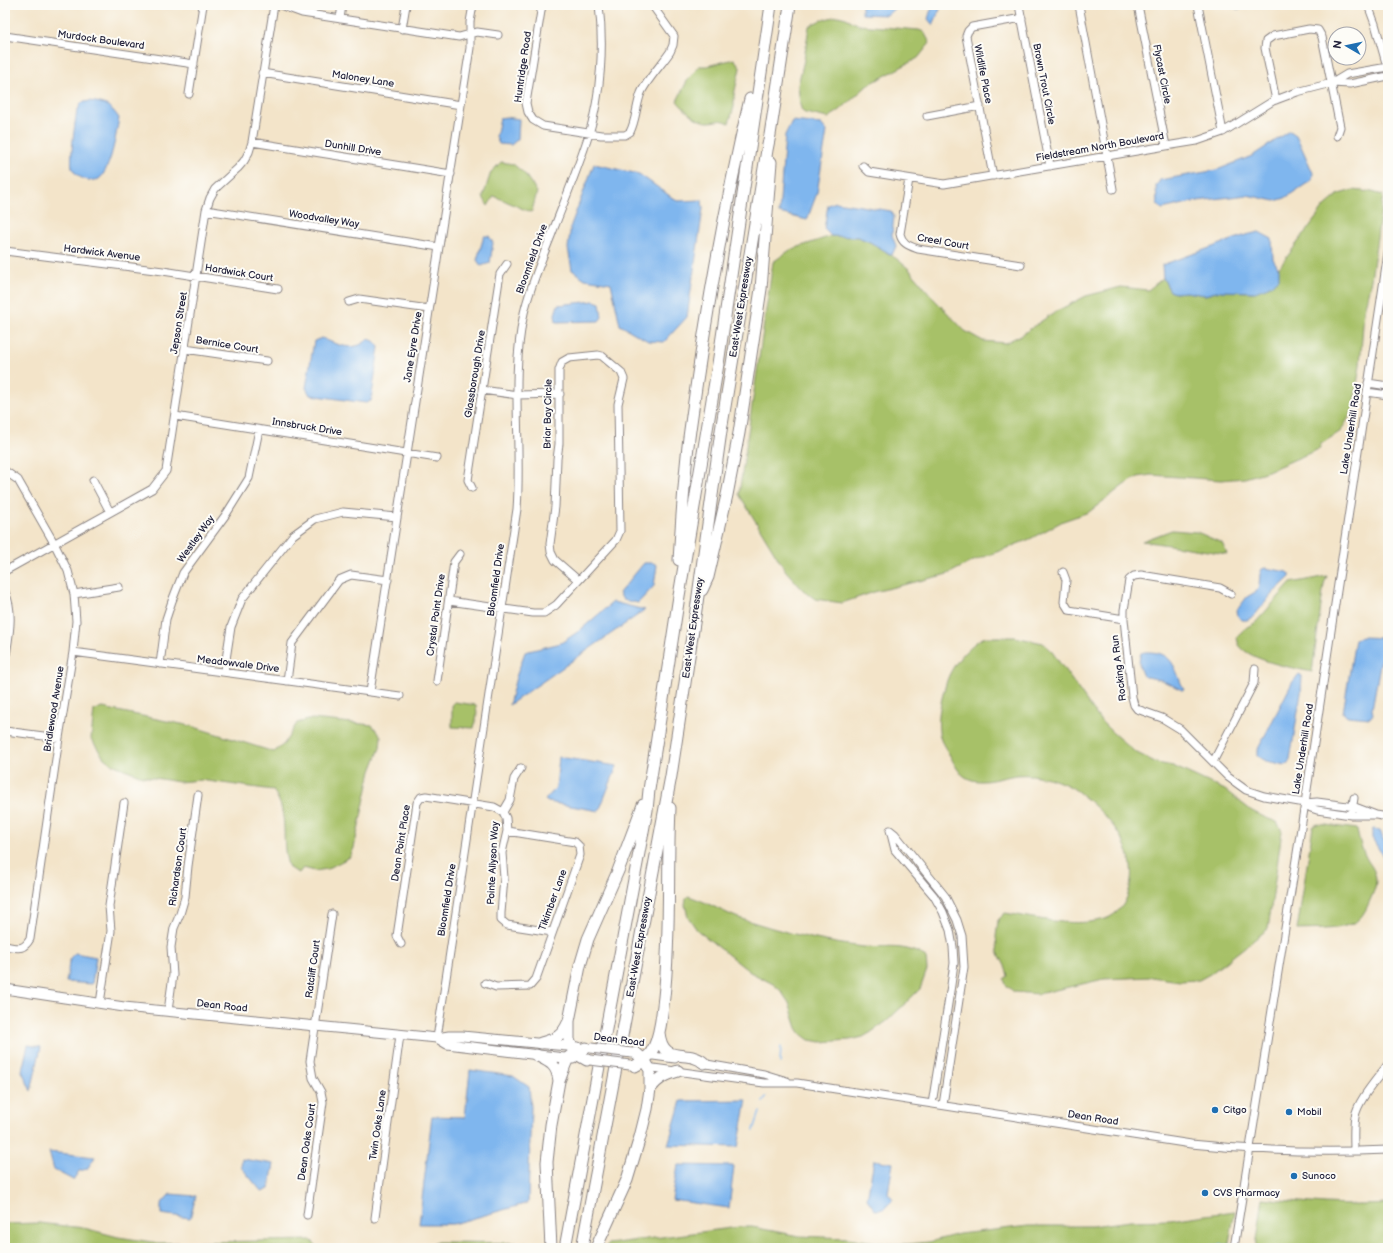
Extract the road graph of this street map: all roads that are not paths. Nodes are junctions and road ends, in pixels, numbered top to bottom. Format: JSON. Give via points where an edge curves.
{"nodes":[{"id":1,"x":5,"y":5,"type":"edge"},
{"id":2,"x":203,"y":5,"type":"edge"},
{"id":3,"x":274,"y":5,"type":"edge"},
{"id":4,"x":280,"y":5,"type":"edge"},
{"id":5,"x":342,"y":5,"type":"edge"},
{"id":6,"x":406,"y":5,"type":"edge"},
{"id":7,"x":472,"y":5,"type":"edge"},
{"id":8,"x":542,"y":5,"type":"edge"},
{"id":9,"x":599,"y":5,"type":"edge"},
{"id":10,"x":652,"y":5,"type":"edge"},
{"id":11,"x":771,"y":5,"type":"edge"},
{"id":12,"x":790,"y":5,"type":"edge"},
{"id":13,"x":1019,"y":5,"type":"edge"},
{"id":14,"x":1079,"y":5,"type":"edge"},
{"id":15,"x":1138,"y":5,"type":"edge"},
{"id":16,"x":1198,"y":5,"type":"edge"},
{"id":17,"x":1368,"y":5,"type":"edge"},
{"id":18,"x":5,"y":8,"type":"edge"},
{"id":19,"x":1022,"y":18,"type":"junction"},
{"id":20,"x":340,"y":19,"type":"junction"},
{"id":21,"x":402,"y":29,"type":"junction"},
{"id":22,"x":470,"y":34,"type":"junction"},
{"id":23,"x":498,"y":35,"type":"dead end"},
{"id":24,"x":5,"y":36,"type":"edge"},
{"id":25,"x":194,"y":64,"type":"junction"},
{"id":26,"x":1388,"y":68,"type":"edge"},
{"id":27,"x":262,"y":73,"type":"junction"},
{"id":28,"x":760,"y":76,"type":"junction"},
{"id":29,"x":1388,"y":76,"type":"edge"},
{"id":30,"x":1332,"y":83,"type":"junction"},
{"id":31,"x":190,"y":94,"type":"dead end"},
{"id":32,"x":1276,"y":100,"type":"junction"},
{"id":33,"x":461,"y":105,"type":"junction"},
{"id":34,"x":980,"y":106,"type":"junction"},
{"id":35,"x":928,"y":116,"type":"dead end"},
{"id":36,"x":1222,"y":132,"type":"junction"},
{"id":37,"x":590,"y":133,"type":"junction"},
{"id":38,"x":770,"y":135,"type":"junction"},
{"id":39,"x":1336,"y":136,"type":"dead end"},
{"id":40,"x":252,"y":142,"type":"junction"},
{"id":41,"x":1166,"y":146,"type":"junction"},
{"id":42,"x":1108,"y":156,"type":"junction"},
{"id":43,"x":863,"y":166,"type":"dead end"},
{"id":44,"x":1050,"y":166,"type":"junction"},
{"id":45,"x":451,"y":174,"type":"junction"},
{"id":46,"x":993,"y":176,"type":"junction"},
{"id":47,"x":909,"y":179,"type":"junction"},
{"id":48,"x":1113,"y":189,"type":"dead end"},
{"id":49,"x":206,"y":210,"type":"junction"},
{"id":50,"x":439,"y":247,"type":"junction"},
{"id":51,"x":5,"y":251,"type":"edge"},
{"id":52,"x":1388,"y":253,"type":"edge"},
{"id":53,"x":507,"y":264,"type":"dead end"},
{"id":54,"x":1021,"y":265,"type":"dead end"},
{"id":55,"x":196,"y":276,"type":"junction"},
{"id":56,"x":278,"y":289,"type":"dead end"},
{"id":57,"x":349,"y":302,"type":"dead end"},
{"id":58,"x":429,"y":310,"type":"junction"},
{"id":59,"x":185,"y":349,"type":"junction"},
{"id":60,"x":267,"y":361,"type":"dead end"},
{"id":61,"x":1368,"y":383,"type":"junction"},
{"id":62,"x":1388,"y":386,"type":"edge"},
{"id":63,"x":482,"y":390,"type":"junction"},
{"id":64,"x":1367,"y":392,"type":"junction"},
{"id":65,"x":518,"y":394,"type":"junction"},
{"id":66,"x":560,"y":394,"type":"junction"},
{"id":67,"x":1388,"y":396,"type":"edge"},
{"id":68,"x":175,"y":416,"type":"junction"},
{"id":69,"x":259,"y":430,"type":"junction"},
{"id":70,"x":407,"y":454,"type":"junction"},
{"id":71,"x":437,"y":458,"type":"dead end"},
{"id":72,"x":5,"y":472,"type":"edge"},
{"id":73,"x":93,"y":480,"type":"dead end"},
{"id":74,"x":472,"y":488,"type":"dead end"},
{"id":75,"x":110,"y":512,"type":"junction"},
{"id":76,"x":397,"y":517,"type":"junction"},
{"id":77,"x":54,"y":543,"type":"junction"},
{"id":78,"x":460,"y":554,"type":"dead end"},
{"id":79,"x":5,"y":571,"type":"edge"},
{"id":80,"x":1063,"y":572,"type":"dead end"},
{"id":81,"x":388,"y":580,"type":"junction"},
{"id":82,"x":578,"y":580,"type":"junction"},
{"id":83,"x":119,"y":587,"type":"dead end"},
{"id":84,"x":5,"y":592,"type":"edge"},
{"id":85,"x":74,"y":594,"type":"junction"},
{"id":86,"x":1231,"y":594,"type":"dead end"},
{"id":87,"x":679,"y":596,"type":"junction"},
{"id":88,"x":449,"y":600,"type":"junction"},
{"id":89,"x":697,"y":603,"type":"junction"},
{"id":90,"x":502,"y":609,"type":"junction"},
{"id":91,"x":1124,"y":619,"type":"junction"},
{"id":92,"x":73,"y":652,"type":"junction"},
{"id":93,"x":5,"y":662,"type":"edge"},
{"id":94,"x":160,"y":664,"type":"junction"},
{"id":95,"x":1256,"y":669,"type":"dead end"},
{"id":96,"x":224,"y":672,"type":"junction"},
{"id":97,"x":287,"y":681,"type":"junction"},
{"id":98,"x":437,"y":681,"type":"dead end"},
{"id":99,"x":370,"y":692,"type":"junction"},
{"id":100,"x":400,"y":696,"type":"dead end"},
{"id":101,"x":5,"y":731,"type":"edge"},
{"id":102,"x":59,"y":738,"type":"junction"},
{"id":103,"x":1213,"y":762,"type":"junction"},
{"id":104,"x":521,"y":768,"type":"dead end"},
{"id":105,"x":671,"y":776,"type":"junction"},
{"id":106,"x":648,"y":790,"type":"junction"},
{"id":107,"x":198,"y":795,"type":"dead end"},
{"id":108,"x":1354,"y":798,"type":"dead end"},
{"id":109,"x":124,"y":803,"type":"dead end"},
{"id":110,"x":472,"y":803,"type":"junction"},
{"id":111,"x":1305,"y":803,"type":"junction"},
{"id":112,"x":1352,"y":807,"type":"junction"},
{"id":113,"x":503,"y":812,"type":"junction"},
{"id":114,"x":1351,"y":815,"type":"junction"},
{"id":115,"x":1376,"y":815,"type":"junction"},
{"id":116,"x":1388,"y":816,"type":"edge"},
{"id":117,"x":507,"y":831,"type":"junction"},
{"id":118,"x":332,"y":914,"type":"dead end"},
{"id":119,"x":552,"y":932,"type":"junction"},
{"id":120,"x":401,"y":944,"type":"dead end"},
{"id":121,"x":5,"y":946,"type":"edge"},
{"id":122,"x":485,"y":983,"type":"dead end"},
{"id":123,"x":5,"y":989,"type":"edge"},
{"id":124,"x":100,"y":1003,"type":"junction"},
{"id":125,"x":168,"y":1012,"type":"junction"},
{"id":126,"x":569,"y":1021,"type":"junction"},
{"id":127,"x":315,"y":1027,"type":"junction"},
{"id":128,"x":659,"y":1032,"type":"junction"},
{"id":129,"x":400,"y":1035,"type":"junction"},
{"id":130,"x":437,"y":1038,"type":"junction"},
{"id":131,"x":541,"y":1043,"type":"junction"},
{"id":132,"x":589,"y":1048,"type":"joint"},
{"id":133,"x":571,"y":1052,"type":"junction"},
{"id":134,"x":634,"y":1053,"type":"joint"},
{"id":135,"x":536,"y":1055,"type":"junction"},
{"id":136,"x":588,"y":1060,"type":"joint"},
{"id":137,"x":642,"y":1063,"type":"junction"},
{"id":138,"x":704,"y":1063,"type":"junction"},
{"id":139,"x":1388,"y":1064,"type":"edge"},
{"id":140,"x":678,"y":1071,"type":"junction"},
{"id":141,"x":559,"y":1081,"type":"junction"},
{"id":142,"x":797,"y":1083,"type":"junction"},
{"id":143,"x":650,"y":1089,"type":"junction"},
{"id":144,"x":932,"y":1104,"type":"junction"},
{"id":145,"x":943,"y":1105,"type":"junction"},
{"id":146,"x":1249,"y":1150,"type":"junction"},
{"id":147,"x":1388,"y":1150,"type":"edge"},
{"id":148,"x":1354,"y":1151,"type":"junction"},
{"id":149,"x":307,"y":1215,"type":"dead end"},
{"id":150,"x":374,"y":1218,"type":"dead end"},
{"id":151,"x":583,"y":1243,"type":"edge"},
{"id":152,"x":551,"y":1248,"type":"edge"},
{"id":153,"x":565,"y":1248,"type":"edge"},
{"id":154,"x":596,"y":1248,"type":"edge"},
{"id":155,"x":1234,"y":1248,"type":"edge"}],
"edges":[{"from":1,"to":18,"type":"street"},
{"from":2,"to":25,"type":"street"},
{"from":3,"to":27,"type":"street","name":"Jepson Street"},
{"from":4,"to":20,"type":"street","via":[[302,13]]},
{"from":5,"to":20,"type":"street"},
{"from":6,"to":21,"type":"street"},
{"from":7,"to":22,"type":"street","name":"Jane Eyre Drive"},
{"from":8,"to":37,"type":"street","name":"Huntridge Road","via":[[526,103],[528,112],[533,120],[543,126]]},
{"from":9,"to":37,"type":"street","name":"Bloomfield Drive","via":[[600,67]]},
{"from":10,"to":37,"type":"street","via":[[674,36],[673,46],[642,91],[630,132],[625,135]]},
{"from":11,"to":28,"type":"highway","name":"East-West Expressway"},
{"from":12,"to":38,"type":"highway","name":"East-West Expressway"},
{"from":13,"to":19,"type":"street","name":"Brown Trout Circle"},
{"from":14,"to":42,"type":"street"},
{"from":15,"to":41,"type":"street","name":"Flycast Circle"},
{"from":16,"to":36,"type":"street"},
{"from":17,"to":26,"type":"street"},
{"from":19,"to":34,"type":"street","name":"Wildlife Place","via":[[972,27],[968,30],[966,36]]},
{"from":19,"to":44,"type":"street","name":"Brown Trout Circle"},
{"from":20,"to":21,"type":"street"},
{"from":21,"to":22,"type":"street","via":[[459,38]]},
{"from":22,"to":23,"type":"street","via":[[477,32]]},
{"from":22,"to":33,"type":"street","name":"Jane Eyre Drive"},
{"from":24,"to":25,"type":"street","name":"Murdock Boulevard"},
{"from":25,"to":31,"type":"street"},
{"from":26,"to":30,"type":"street","name":"Fieldstream North Boulevard","via":[[1348,74]]},
{"from":27,"to":33,"type":"street","name":"Maloney Lane"},
{"from":27,"to":40,"type":"street","name":"Jepson Street"},
{"from":28,"to":87,"type":"highway","name":"East-West Expressway","via":[[718,364]]},
{"from":28,"to":87,"type":"highway","via":[[751,96],[738,151],[713,280],[690,430],[677,578]]},
{"from":29,"to":30,"type":"street","name":"Fieldstream North Boulevard","via":[[1350,84]]},
{"from":30,"to":32,"type":"street","name":"Fieldstream North Boulevard"},
{"from":30,"to":32,"type":"street","via":[[1319,31],[1311,28],[1273,36],[1266,41],[1265,48]]},
{"from":30,"to":39,"type":"street","via":[[1340,127]]},
{"from":32,"to":36,"type":"street","name":"Fieldstream North Boulevard"},
{"from":33,"to":45,"type":"street","name":"Jane Eyre Drive"},
{"from":34,"to":35,"type":"street"},
{"from":34,"to":46,"type":"street","name":"Wildlife Place"},
{"from":36,"to":41,"type":"street","name":"Fieldstream North Boulevard","via":[[1197,141]]},
{"from":37,"to":65,"type":"street","name":"Bloomfield Drive","via":[[525,311],[518,355]]},
{"from":38,"to":89,"type":"highway","name":"East-West Expressway","via":[[721,431]]},
{"from":38,"to":89,"type":"highway","via":[[772,149],[761,289],[739,433],[708,577]]},
{"from":40,"to":45,"type":"street","name":"Dunhill Drive"},
{"from":40,"to":49,"type":"street","name":"Jepson Street","via":[[244,161],[215,188]]},
{"from":41,"to":42,"type":"street","name":"Fieldstream North Boulevard"},
{"from":42,"to":44,"type":"street","name":"Fieldstream North Boulevard"},
{"from":42,"to":48,"type":"street"},
{"from":43,"to":47,"type":"street","name":"Fieldstream North Boulevard","via":[[869,172]]},
{"from":44,"to":46,"type":"street","name":"Fieldstream North Boulevard"},
{"from":45,"to":50,"type":"street","name":"Jane Eyre Drive"},
{"from":46,"to":47,"type":"street","name":"Fieldstream North Boulevard","via":[[944,184]]},
{"from":47,"to":54,"type":"street","name":"Creel Court","via":[[900,230],[901,239],[907,245],[918,249]]},
{"from":49,"to":50,"type":"street","name":"Woodvalley Way"},
{"from":49,"to":55,"type":"street","name":"Jepson Street"},
{"from":50,"to":58,"type":"street","name":"Jane Eyre Drive"},
{"from":51,"to":55,"type":"street","name":"Hardwick Avenue"},
{"from":52,"to":61,"type":"street","name":"Lake Underhill Road"},
{"from":53,"to":63,"type":"street","name":"Glassborough Drive","via":[[500,274]]},
{"from":55,"to":56,"type":"street","name":"Hardwick Court"},
{"from":55,"to":59,"type":"street","name":"Jepson Street"},
{"from":57,"to":58,"type":"street","via":[[359,299]]},
{"from":58,"to":70,"type":"street","name":"Jane Eyre Drive"},
{"from":59,"to":60,"type":"street","name":"Bernice Court"},
{"from":59,"to":68,"type":"street","name":"Jepson Street"},
{"from":61,"to":62,"type":"street"},
{"from":61,"to":64,"type":"street","name":"Lake Underhill Road"},
{"from":63,"to":65,"type":"street"},
{"from":63,"to":74,"type":"street","name":"Glassborough Drive","via":[[468,480]]},
{"from":64,"to":67,"type":"street"},
{"from":64,"to":111,"type":"street","name":"Lake Underhill Road"},
{"from":65,"to":66,"type":"street"},
{"from":65,"to":90,"type":"street","name":"Bloomfield Drive","via":[[519,488]]},
{"from":66,"to":82,"type":"street","name":"Briar Bay Circle","via":[[560,444],[556,459],[555,507],[550,544],[555,560]]},
{"from":66,"to":82,"type":"street","name":"Briar Bay Circle","via":[[559,370],[562,362],[569,358],[602,356],[621,372],[624,379],[618,404],[620,531],[616,540]]},
{"from":68,"to":69,"type":"street","name":"Innsbruck Drive"},
{"from":68,"to":75,"type":"street","name":"Jepson Street","via":[[166,471],[152,489]]},
{"from":69,"to":70,"type":"street","name":"Innsbruck Drive"},
{"from":69,"to":94,"type":"street","name":"Westley Way","via":[[249,478],[183,573],[166,619]]},
{"from":70,"to":71,"type":"street","name":"Innsbruck Drive"},
{"from":70,"to":76,"type":"street","name":"Jane Eyre Drive"},
{"from":72,"to":77,"type":"street","name":"Bridlewood Avenue","via":[[18,480]]},
{"from":73,"to":75,"type":"street"},
{"from":75,"to":77,"type":"street","name":"Jepson Street"},
{"from":76,"to":81,"type":"street","name":"Jane Eyre Drive"},
{"from":76,"to":96,"type":"street","via":[[343,512],[315,519],[293,535],[242,599],[231,627]]},
{"from":77,"to":79,"type":"street","name":"Jepson Street"},
{"from":77,"to":85,"type":"street","name":"Bridlewood Avenue","via":[[68,571]]},
{"from":78,"to":88,"type":"street","name":"Crystal Point Drive","via":[[454,562]]},
{"from":80,"to":91,"type":"street","via":[[1066,580],[1064,602],[1069,610]]},
{"from":81,"to":97,"type":"street","via":[[351,576],[339,580],[292,643]]},
{"from":81,"to":99,"type":"street","name":"Jane Eyre Drive"},
{"from":82,"to":90,"type":"street","name":"Briar Bay Circle","via":[[556,605],[544,613]]},
{"from":83,"to":85,"type":"street"},
{"from":84,"to":93,"type":"street","via":[[11,621]]},
{"from":85,"to":92,"type":"street","name":"Bridlewood Avenue","via":[[76,621]]},
{"from":86,"to":91,"type":"street","name":"Rocking A Run","via":[[1221,588],[1137,575],[1128,582]]},
{"from":87,"to":106,"type":"highway","name":"East-West Expressway"},
{"from":88,"to":90,"type":"street","name":"Briar Bay Circle"},
{"from":88,"to":98,"type":"street","name":"Crystal Point Drive"},
{"from":89,"to":105,"type":"highway","name":"East-West Expressway"},
{"from":90,"to":110,"type":"street","name":"Bloomfield Drive"},
{"from":91,"to":103,"type":"street","name":"Rocking A Run","via":[[1134,705],[1139,710],[1162,718],[1180,729]]},
{"from":92,"to":94,"type":"street","name":"Meadowvale Drive"},
{"from":92,"to":102,"type":"street","name":"Bridlewood Avenue"},
{"from":94,"to":96,"type":"street","name":"Meadowvale Drive"},
{"from":95,"to":103,"type":"street","via":[[1254,683]]},
{"from":96,"to":97,"type":"street","name":"Meadowvale Drive"},
{"from":97,"to":99,"type":"street","name":"Meadowvale Drive"},
{"from":99,"to":100,"type":"street","name":"Meadowvale Drive"},
{"from":101,"to":102,"type":"street"},
{"from":102,"to":121,"type":"street","name":"Bridlewood Avenue","via":[[30,939],[20,948]]},
{"from":103,"to":111,"type":"street","name":"Rocking A Run","via":[[1232,781],[1250,792]]},
{"from":104,"to":113,"type":"street","via":[[514,779],[510,800]]},
{"from":105,"to":128,"type":"highway","via":[[669,937]]},
{"from":105,"to":151,"type":"highway","name":"East-West Expressway"},
{"from":106,"to":126,"type":"highway","via":[[618,871],[588,939]]},
{"from":106,"to":153,"type":"highway","name":"East-West Expressway","via":[[647,810],[626,926]]},
{"from":107,"to":125,"type":"street","name":"Richardson Court","via":[[185,897],[174,928],[171,947],[173,969]]},
{"from":108,"to":112,"type":"street"},
{"from":109,"to":124,"type":"street","via":[[109,906],[111,931]]},
{"from":110,"to":113,"type":"street","name":"Pointe Allyson Way","via":[[494,806]]},
{"from":110,"to":120,"type":"street","name":"Dean Point Place","via":[[426,796],[421,797],[417,803],[397,936]]},
{"from":110,"to":130,"type":"street","name":"Bloomfield Drive"},
{"from":111,"to":112,"type":"street","name":"Rocking A Run","via":[[1317,802]]},
{"from":111,"to":114,"type":"street","name":"Rocking A Run","via":[[1314,810]]},
{"from":111,"to":146,"type":"street","name":"Lake Underhill Road"},
{"from":112,"to":114,"type":"street"},
{"from":112,"to":115,"type":"street","name":"Rocking A Run"},
{"from":113,"to":117,"type":"street","name":"Pointe Allyson Way"},
{"from":114,"to":115,"type":"street","name":"Rocking A Run"},
{"from":115,"to":116,"type":"street","name":"Rocking A Run"},
{"from":117,"to":119,"type":"street","name":"Pointe Allyson Way","via":[[502,854],[504,878],[501,920],[507,925]]},
{"from":117,"to":119,"type":"street","name":"Tikimber Lane","via":[[574,842],[579,846],[580,856]]},
{"from":118,"to":127,"type":"street","name":"Ratcliff Court"},
{"from":119,"to":122,"type":"street","name":"Tikimber Lane","via":[[536,979],[530,986],[496,987]]},
{"from":123,"to":124,"type":"main road","name":"Dean Road"},
{"from":124,"to":125,"type":"main road","name":"Dean Road"},
{"from":125,"to":127,"type":"main road","name":"Dean Road"},
{"from":126,"to":131,"type":"highway","via":[[561,1035]]},
{"from":126,"to":133,"type":"highway"},
{"from":127,"to":129,"type":"main road","name":"Dean Road"},
{"from":127,"to":149,"type":"street","name":"Dean Oaks Court","via":[[310,1066],[324,1102]]},
{"from":128,"to":137,"type":"highway","via":[[653,1049]]},
{"from":128,"to":138,"type":"highway","via":[[662,1046],[671,1054],[700,1059]]},
{"from":129,"to":130,"type":"main road","name":"Dean Road"},
{"from":129,"to":150,"type":"street","name":"Twin Oaks Lane"},
{"from":130,"to":131,"type":"main road","name":"Dean Road","via":[[449,1036]]},
{"from":130,"to":135,"type":"main road","name":"Dean Road","via":[[447,1044]]},
{"from":131,"to":133,"type":"main road","name":"Dean Road"},
{"from":132,"to":133,"type":"highway"},
{"from":132,"to":134,"type":"main road","name":"Dean Road","bridge":true},
{"from":133,"to":135,"type":"main road","name":"Dean Road"},
{"from":133,"to":136,"type":"highway"},
{"from":133,"to":141,"type":"highway"},
{"from":134,"to":137,"type":"highway"},
{"from":135,"to":141,"type":"highway","via":[[553,1064]]},
{"from":136,"to":137,"type":"main road","name":"Dean Road","bridge":true},
{"from":137,"to":138,"type":"street","name":"Dean Road"},
{"from":137,"to":140,"type":"street","name":"Dean Road"},
{"from":137,"to":143,"type":"highway","via":[[651,1075]]},
{"from":138,"to":142,"type":"street","name":"Dean Road"},
{"from":139,"to":148,"type":"street","via":[[1364,1097],[1356,1113]]},
{"from":140,"to":142,"type":"street","name":"Dean Road","via":[[764,1083]]},
{"from":140,"to":143,"type":"highway","via":[[662,1076]]},
{"from":141,"to":152,"type":"highway","via":[[547,1162]]},
{"from":142,"to":144,"type":"street","name":"Dean Road"},
{"from":143,"to":154,"type":"highway","via":[[633,1161]]},
{"from":144,"to":145,"type":"street","name":"Dean Road"},
{"from":144,"to":145,"type":"street","via":[[954,963],[953,947],[943,912],[934,896],[895,850],[890,830],[946,896],[962,936],[964,967]]},
{"from":145,"to":146,"type":"street","name":"Dean Road","via":[[1181,1143]]},
{"from":146,"to":148,"type":"street","name":"Dean Road"},
{"from":146,"to":155,"type":"street","name":"Lake Underhill Road"},
{"from":147,"to":148,"type":"street","name":"Dean Road"}]}
